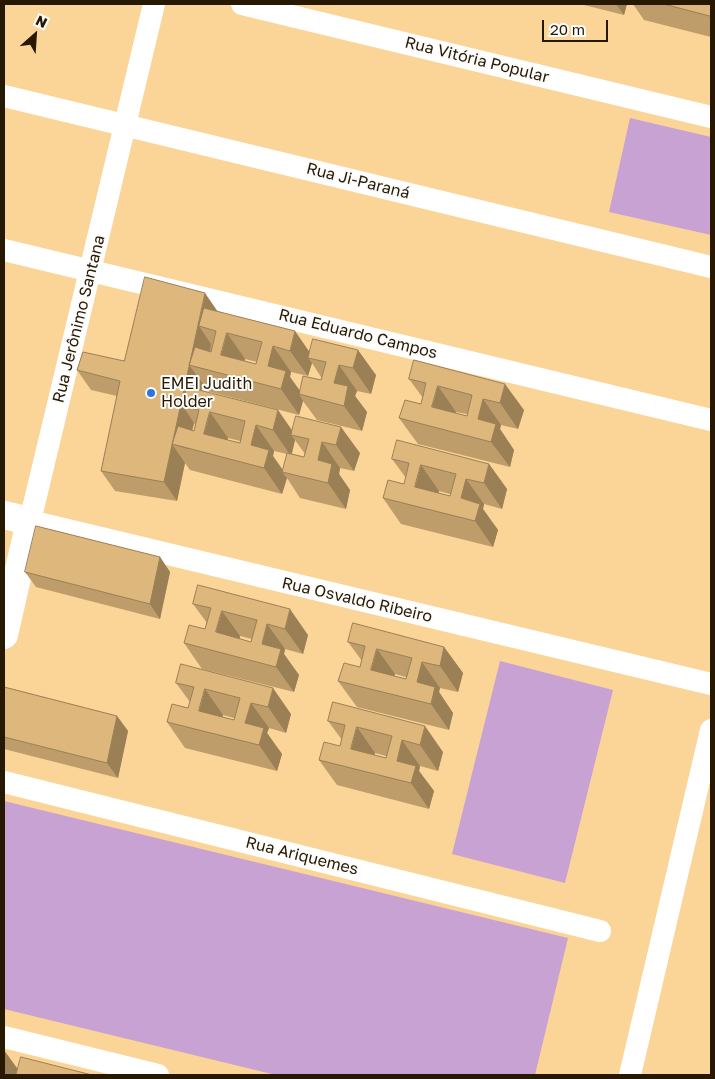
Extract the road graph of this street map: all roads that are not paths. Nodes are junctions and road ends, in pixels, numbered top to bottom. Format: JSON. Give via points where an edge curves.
{"nodes":[{"id":1,"x":154,"y":4,"type":"edge"},
{"id":2,"x":242,"y":4,"type":"edge"},
{"id":3,"x":4,"y":96,"type":"edge"},
{"id":4,"x":711,"y":117,"type":"edge"},
{"id":5,"x":126,"y":124,"type":"junction"},
{"id":6,"x":4,"y":250,"type":"edge"},
{"id":7,"x":711,"y":267,"type":"edge"},
{"id":8,"x":91,"y":270,"type":"junction"},
{"id":9,"x":711,"y":420,"type":"edge"},
{"id":10,"x":4,"y":515,"type":"edge"},
{"id":11,"x":30,"y":522,"type":"junction"},
{"id":12,"x":4,"y":635,"type":"edge"},
{"id":13,"x":711,"y":684,"type":"edge"},
{"id":14,"x":711,"y":730,"type":"edge"},
{"id":15,"x":4,"y":782,"type":"edge"},
{"id":16,"x":600,"y":931,"type":"dead end"},
{"id":17,"x":4,"y":1037,"type":"edge"},
{"id":18,"x":158,"y":1075,"type":"edge"},
{"id":19,"x":630,"y":1075,"type":"edge"}],
"edges":[{"from":1,"to":5,"type":"street","name":"Rua Jerônimo Santana"},
{"from":2,"to":4,"type":"street","name":"Rua Vitória Popular"},
{"from":3,"to":5,"type":"street","name":"Rua Ji-Paraná"},
{"from":5,"to":7,"type":"street","name":"Rua Ji-Paraná"},
{"from":5,"to":8,"type":"street","name":"Rua Jerônimo Santana"},
{"from":6,"to":8,"type":"street","name":"Rua Eduardo Campos"},
{"from":8,"to":9,"type":"street","name":"Rua Eduardo Campos"},
{"from":8,"to":11,"type":"street","name":"Rua Jerônimo Santana"},
{"from":10,"to":11,"type":"street","name":"Rua Osvaldo Ribeiro"},
{"from":11,"to":12,"type":"street","name":"Rua Jerônimo Santana"},
{"from":11,"to":13,"type":"street","name":"Rua Osvaldo Ribeiro"},
{"from":14,"to":19,"type":"street"},
{"from":15,"to":16,"type":"street","name":"Rua Ariquemes"},
{"from":17,"to":18,"type":"street"}]}
